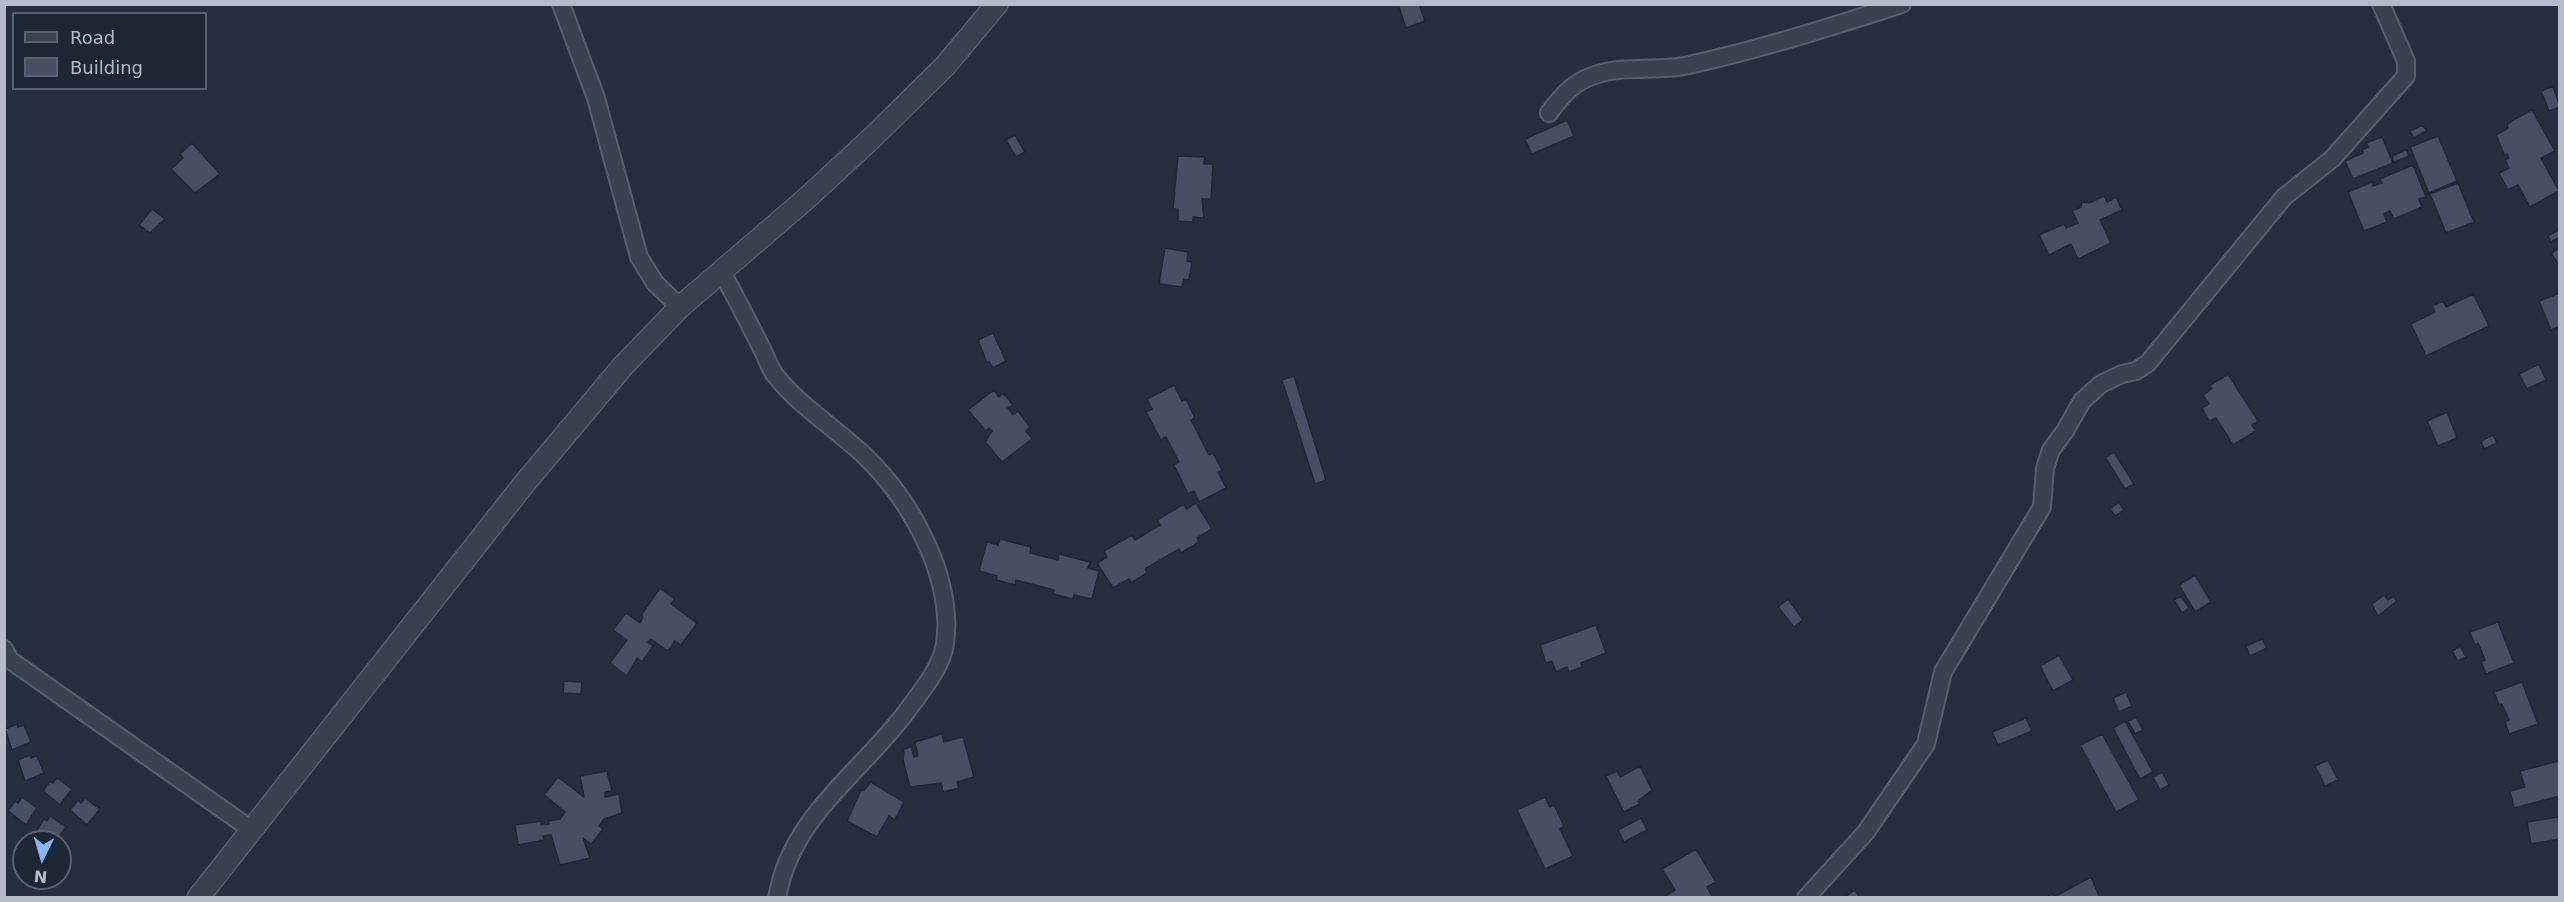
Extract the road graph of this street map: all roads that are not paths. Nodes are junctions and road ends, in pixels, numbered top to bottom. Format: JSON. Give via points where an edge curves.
{"nodes":[{"id":1,"x":561,"y":4,"type":"edge"},
{"id":2,"x":997,"y":4,"type":"edge"},
{"id":3,"x":1902,"y":4,"type":"edge"},
{"id":4,"x":2381,"y":4,"type":"edge"},
{"id":5,"x":1549,"y":113,"type":"dead end"},
{"id":6,"x":722,"y":270,"type":"junction"},
{"id":7,"x":680,"y":307,"type":"junction"},
{"id":8,"x":4,"y":649,"type":"edge"},
{"id":9,"x":252,"y":830,"type":"junction"},
{"id":10,"x":198,"y":897,"type":"edge"},
{"id":11,"x":777,"y":897,"type":"edge"},
{"id":12,"x":1806,"y":897,"type":"edge"}],
"edges":[{"from":1,"to":7,"type":"street","via":[[596,98],[639,258],[655,283]]},
{"from":2,"to":6,"type":"street","via":[[945,66],[874,136]]},
{"from":3,"to":5,"type":"street","via":[[1784,42],[1690,65],[1598,74],[1566,88]]},
{"from":4,"to":12,"type":"street","via":[[2406,61],[2406,76],[2332,159],[2284,197],[2148,363],[2101,384],[2082,402],[2051,450],[2045,468],[2042,507],[1943,672],[1926,744],[1866,832]]},
{"from":6,"to":7,"type":"street"},
{"from":6,"to":11,"type":"street","via":[[773,373],[866,457],[898,493],[932,557],[945,623],[945,645],[939,664],[898,723],[806,824],[781,872]]},
{"from":7,"to":9,"type":"street","via":[[623,366],[524,484]]},
{"from":8,"to":9,"type":"street","via":[[10,660]]},
{"from":9,"to":10,"type":"street"}]}
